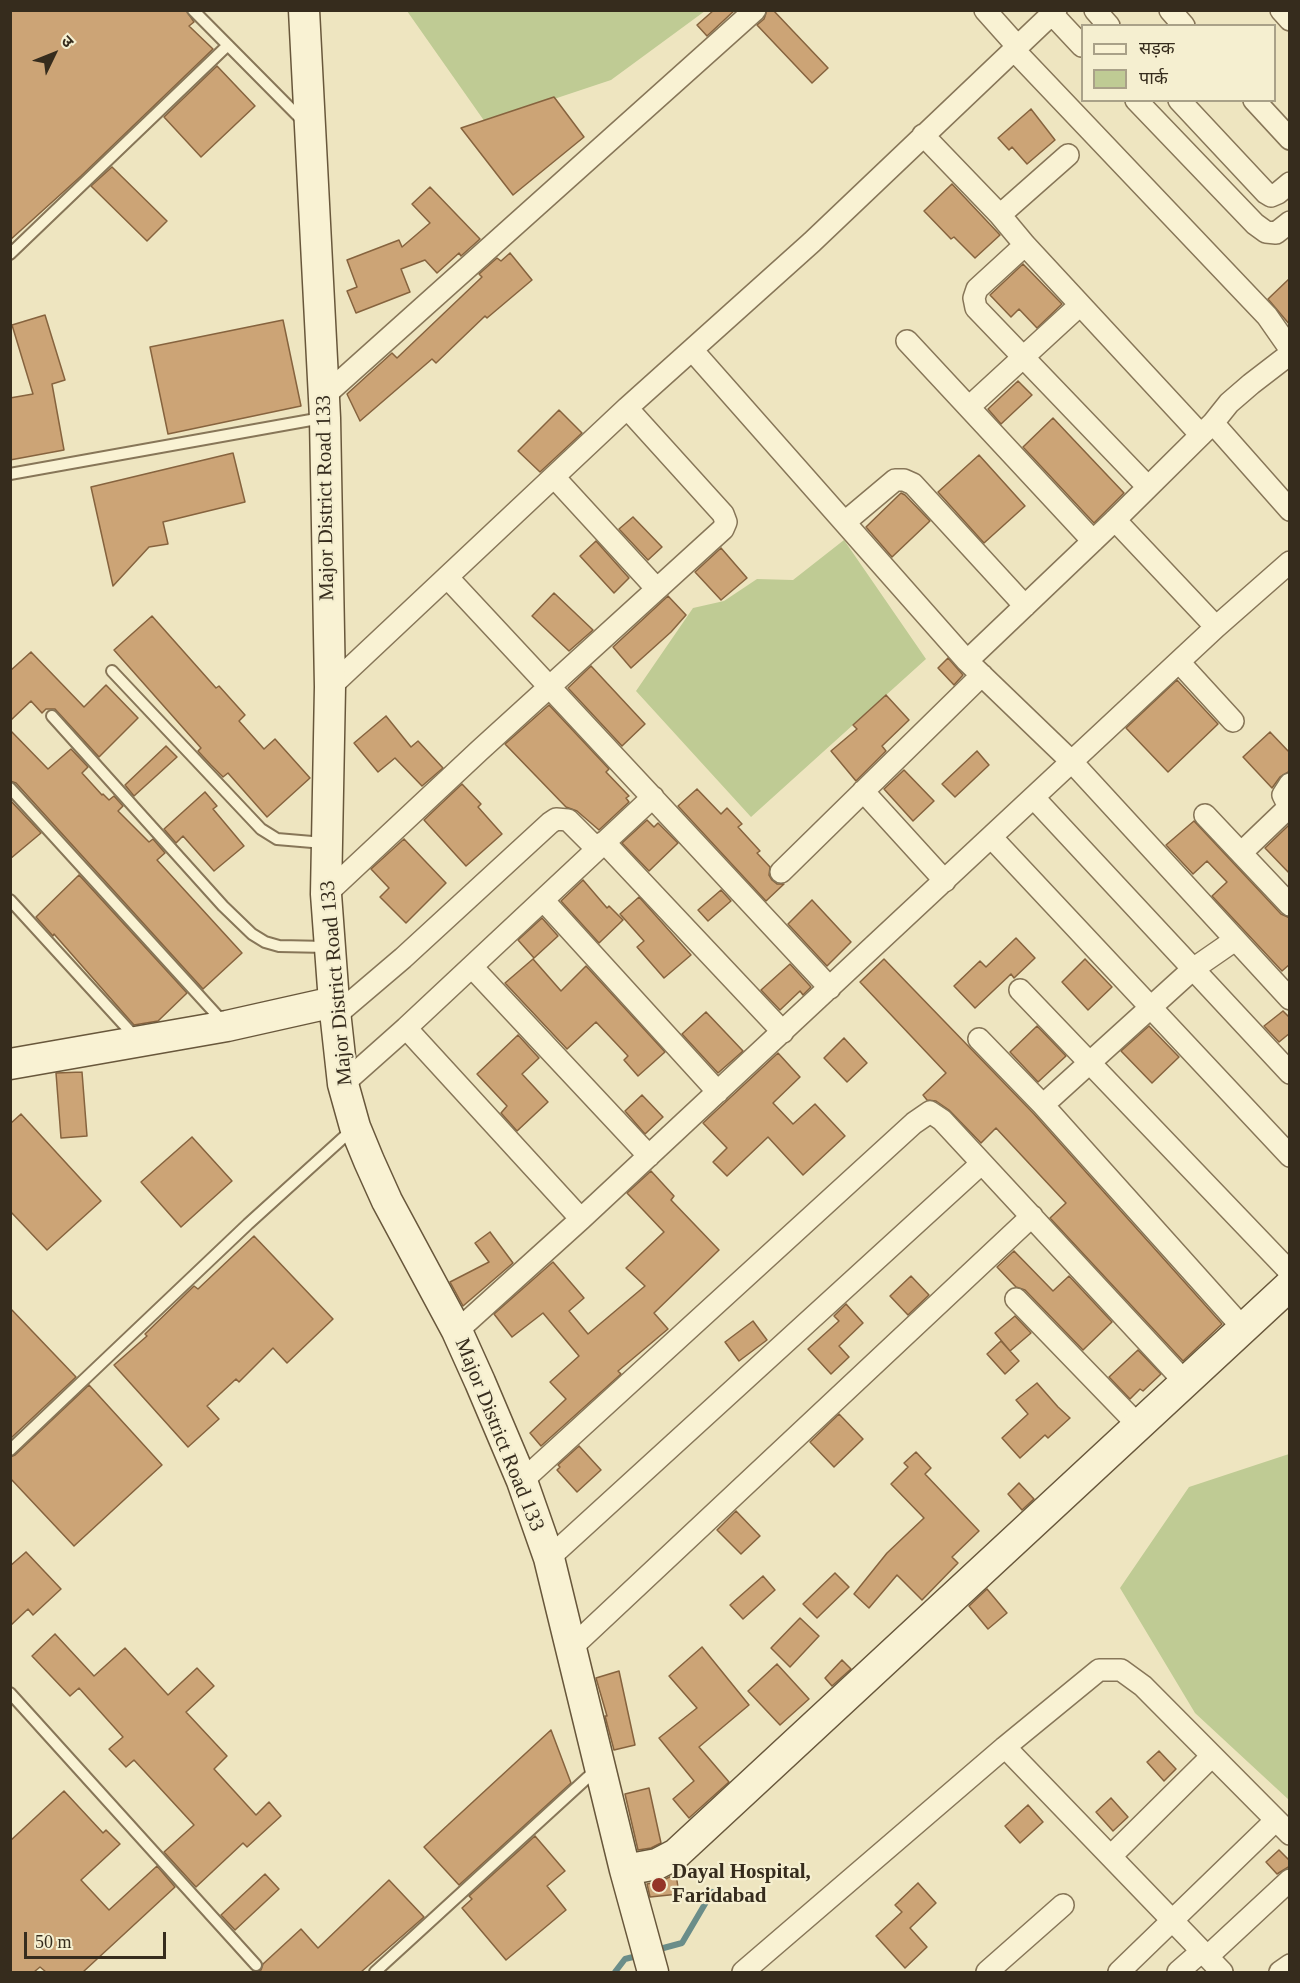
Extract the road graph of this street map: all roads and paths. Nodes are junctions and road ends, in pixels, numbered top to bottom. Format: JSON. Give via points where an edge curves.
{"nodes":[{"id":1,"x":193,"y":10,"type":"edge"},
{"id":2,"x":304,"y":10,"type":"edge"},
{"id":3,"x":755,"y":10,"type":"edge"},
{"id":4,"x":984,"y":10,"type":"edge"},
{"id":5,"x":1095,"y":10,"type":"edge"},
{"id":6,"x":1170,"y":10,"type":"edge"},
{"id":7,"x":1281,"y":10,"type":"edge"},
{"id":8,"x":1054,"y":12,"type":"edge"},
{"id":9,"x":1290,"y":20,"type":"edge"},
{"id":10,"x":1107,"y":24,"type":"edge"},
{"id":11,"x":1182,"y":24,"type":"edge"},
{"id":12,"x":1081,"y":44,"type":"edge"},
{"id":13,"x":227,"y":46,"type":"junction"},
{"id":14,"x":1016,"y":48,"type":"junction"},
{"id":15,"x":1138,"y":102,"type":"edge"},
{"id":16,"x":1181,"y":102,"type":"edge"},
{"id":17,"x":1256,"y":102,"type":"edge"},
{"id":18,"x":309,"y":127,"type":"junction"},
{"id":19,"x":923,"y":135,"type":"junction"},
{"id":20,"x":1290,"y":139,"type":"edge"},
{"id":21,"x":1068,"y":155,"type":"dead end"},
{"id":22,"x":1290,"y":183,"type":"edge"},
{"id":23,"x":1000,"y":215,"type":"junction"},
{"id":24,"x":1290,"y":222,"type":"edge"},
{"id":25,"x":1025,"y":245,"type":"junction"},
{"id":26,"x":13,"y":247,"type":"edge"},
{"id":27,"x":1080,"y":305,"type":"junction"},
{"id":28,"x":907,"y":340,"type":"dead end"},
{"id":29,"x":1290,"y":349,"type":"edge"},
{"id":30,"x":693,"y":351,"type":"junction"},
{"id":31,"x":1290,"y":354,"type":"edge"},
{"id":32,"x":1024,"y":356,"type":"junction"},
{"id":33,"x":325,"y":407,"type":"junction"},
{"id":34,"x":969,"y":407,"type":"junction"},
{"id":35,"x":627,"y":408,"type":"junction"},
{"id":36,"x":1207,"y":429,"type":"junction"},
{"id":37,"x":10,"y":474,"type":"edge"},
{"id":38,"x":554,"y":477,"type":"junction"},
{"id":39,"x":1148,"y":487,"type":"junction"},
{"id":40,"x":1290,"y":510,"type":"edge"},
{"id":41,"x":1115,"y":520,"type":"junction"},
{"id":42,"x":845,"y":522,"type":"junction"},
{"id":43,"x":1093,"y":541,"type":"junction"},
{"id":44,"x":1290,"y":562,"type":"edge"},
{"id":45,"x":447,"y":577,"type":"junction"},
{"id":46,"x":656,"y":588,"type":"junction"},
{"id":47,"x":1024,"y":606,"type":"junction"},
{"id":48,"x":1216,"y":627,"type":"junction"},
{"id":49,"x":1179,"y":662,"type":"junction"},
{"id":50,"x":974,"y":668,"type":"junction"},
{"id":51,"x":112,"y":671,"type":"dead end"},
{"id":52,"x":330,"y":687,"type":"junction"},
{"id":53,"x":549,"y":687,"type":"junction"},
{"id":54,"x":52,"y":716,"type":"dead end"},
{"id":55,"x":1233,"y":721,"type":"dead end"},
{"id":56,"x":1072,"y":762,"type":"junction"},
{"id":57,"x":1290,"y":784,"type":"edge"},
{"id":58,"x":10,"y":788,"type":"edge"},
{"id":59,"x":863,"y":791,"type":"junction"},
{"id":60,"x":652,"y":797,"type":"junction"},
{"id":61,"x":1034,"y":798,"type":"junction"},
{"id":62,"x":1289,"y":809,"type":"edge"},
{"id":63,"x":1205,"y":815,"type":"dead end"},
{"id":64,"x":992,"y":838,"type":"junction"},
{"id":65,"x":328,"y":843,"type":"junction"},
{"id":66,"x":601,"y":846,"type":"junction"},
{"id":67,"x":1241,"y":853,"type":"junction"},
{"id":68,"x":780,"y":872,"type":"dead end"},
{"id":69,"x":945,"y":881,"type":"junction"},
{"id":70,"x":327,"y":894,"type":"junction"},
{"id":71,"x":10,"y":900,"type":"edge"},
{"id":72,"x":543,"y":900,"type":"junction"},
{"id":73,"x":1290,"y":905,"type":"edge"},
{"id":74,"x":1235,"y":940,"type":"junction"},
{"id":75,"x":330,"y":947,"type":"junction"},
{"id":76,"x":472,"y":967,"type":"junction"},
{"id":77,"x":1193,"y":969,"type":"junction"},
{"id":78,"x":830,"y":988,"type":"junction"},
{"id":79,"x":1020,"y":990,"type":"dead end"},
{"id":80,"x":1290,"y":999,"type":"edge"},
{"id":81,"x":1149,"y":1007,"type":"junction"},
{"id":82,"x":335,"y":1008,"type":"junction"},
{"id":83,"x":226,"y":1026,"type":"junction"},
{"id":84,"x":406,"y":1028,"type":"junction"},
{"id":85,"x":783,"y":1032,"type":"junction"},
{"id":86,"x":979,"y":1039,"type":"dead end"},
{"id":87,"x":139,"y":1041,"type":"junction"},
{"id":88,"x":1090,"y":1063,"type":"junction"},
{"id":89,"x":10,"y":1064,"type":"edge"},
{"id":90,"x":1290,"y":1073,"type":"edge"},
{"id":91,"x":343,"y":1084,"type":"junction"},
{"id":92,"x":718,"y":1092,"type":"junction"},
{"id":93,"x":1043,"y":1105,"type":"junction"},
{"id":94,"x":355,"y":1127,"type":"junction"},
{"id":95,"x":649,"y":1156,"type":"junction"},
{"id":96,"x":1290,"y":1156,"type":"edge"},
{"id":97,"x":982,"y":1163,"type":"junction"},
{"id":98,"x":1032,"y":1216,"type":"junction"},
{"id":99,"x":581,"y":1219,"type":"junction"},
{"id":100,"x":1290,"y":1272,"type":"edge"},
{"id":101,"x":1290,"y":1285,"type":"edge"},
{"id":102,"x":1016,"y":1299,"type":"dead end"},
{"id":103,"x":1242,"y":1328,"type":"junction"},
{"id":104,"x":457,"y":1331,"type":"junction"},
{"id":105,"x":1185,"y":1382,"type":"junction"},
{"id":106,"x":1138,"y":1425,"type":"junction"},
{"id":107,"x":10,"y":1450,"type":"edge"},
{"id":108,"x":522,"y":1481,"type":"junction"},
{"id":109,"x":549,"y":1558,"type":"junction"},
{"id":110,"x":571,"y":1648,"type":"junction"},
{"id":111,"x":10,"y":1693,"type":"edge"},
{"id":112,"x":1005,"y":1747,"type":"junction"},
{"id":113,"x":1212,"y":1755,"type":"junction"},
{"id":114,"x":600,"y":1766,"type":"junction"},
{"id":115,"x":1283,"y":1827,"type":"edge"},
{"id":116,"x":1110,"y":1856,"type":"junction"},
{"id":117,"x":625,"y":1870,"type":"junction"},
{"id":118,"x":1290,"y":1880,"type":"edge"},
{"id":119,"x":1063,"y":1905,"type":"dead end"},
{"id":120,"x":1173,"y":1921,"type":"junction"},
{"id":121,"x":1205,"y":1954,"type":"junction"},
{"id":122,"x":256,"y":1965,"type":"dead end"},
{"id":123,"x":1290,"y":1965,"type":"edge"},
{"id":124,"x":375,"y":1972,"type":"edge"},
{"id":125,"x":653,"y":1972,"type":"edge"},
{"id":126,"x":743,"y":1972,"type":"edge"},
{"id":127,"x":987,"y":1972,"type":"edge"},
{"id":128,"x":1119,"y":1972,"type":"edge"},
{"id":129,"x":1178,"y":1972,"type":"edge"},
{"id":130,"x":1222,"y":1972,"type":"edge"},
{"id":131,"x":1280,"y":1972,"type":"edge"}],
"edges":[{"from":1,"to":13,"type":"lane"},
{"from":2,"to":18,"type":"main road","name":"Major District Road 133"},
{"from":3,"to":33,"type":"street"},
{"from":4,"to":14,"type":"street"},
{"from":5,"to":10,"type":"street"},
{"from":6,"to":11,"type":"street"},
{"from":7,"to":9,"type":"street"},
{"from":8,"to":12,"type":"street"},
{"from":8,"to":14,"type":"street"},
{"from":13,"to":18,"type":"lane"},
{"from":13,"to":26,"type":"lane"},
{"from":14,"to":19,"type":"street"},
{"from":14,"to":29,"type":"street","via":[[1268,316]]},
{"from":15,"to":24,"type":"street","via":[[1255,224],[1266,232],[1276,233]]},
{"from":16,"to":22,"type":"street","via":[[1266,193],[1271,196]]},
{"from":17,"to":20,"type":"street"},
{"from":18,"to":33,"type":"main road","name":"Major District Road 133"},
{"from":19,"to":23,"type":"street"},
{"from":19,"to":30,"type":"street"},
{"from":21,"to":23,"type":"street"},
{"from":23,"to":25,"type":"street"},
{"from":25,"to":27,"type":"street"},
{"from":25,"to":32,"type":"street","via":[[977,289],[974,298],[976,308]]},
{"from":27,"to":32,"type":"street"},
{"from":27,"to":36,"type":"street"},
{"from":28,"to":34,"type":"street"},
{"from":30,"to":35,"type":"street"},
{"from":30,"to":42,"type":"street"},
{"from":31,"to":36,"type":"street","via":[[1229,403]]},
{"from":32,"to":34,"type":"street"},
{"from":32,"to":39,"type":"street"},
{"from":33,"to":37,"type":"lane"},
{"from":33,"to":52,"type":"main road","name":"Major District Road 133"},
{"from":34,"to":43,"type":"street"},
{"from":35,"to":38,"type":"street"},
{"from":35,"to":46,"type":"street","via":[[726,522],[723,529]]},
{"from":36,"to":39,"type":"street"},
{"from":36,"to":40,"type":"street"},
{"from":38,"to":45,"type":"street"},
{"from":38,"to":46,"type":"street"},
{"from":39,"to":41,"type":"street"},
{"from":41,"to":43,"type":"street"},
{"from":41,"to":48,"type":"street"},
{"from":42,"to":47,"type":"street","via":[[895,480],[913,484]]},
{"from":42,"to":50,"type":"street"},
{"from":43,"to":47,"type":"street"},
{"from":44,"to":48,"type":"street"},
{"from":45,"to":52,"type":"street"},
{"from":45,"to":53,"type":"street"},
{"from":46,"to":53,"type":"street"},
{"from":47,"to":50,"type":"street"},
{"from":48,"to":49,"type":"street"},
{"from":49,"to":55,"type":"street"},
{"from":49,"to":56,"type":"street"},
{"from":50,"to":56,"type":"street"},
{"from":50,"to":59,"type":"street"},
{"from":51,"to":65,"type":"lane","via":[[261,829],[277,839]]},
{"from":52,"to":65,"type":"main road","name":"Major District Road 133"},
{"from":53,"to":60,"type":"street"},
{"from":53,"to":70,"type":"street"},
{"from":54,"to":75,"type":"lane","via":[[252,934],[279,946]]},
{"from":56,"to":61,"type":"street"},
{"from":56,"to":74,"type":"street"},
{"from":57,"to":62,"type":"street","via":[[1283,795]]},
{"from":58,"to":83,"type":"lane"},
{"from":59,"to":68,"type":"street"},
{"from":59,"to":69,"type":"street"},
{"from":60,"to":66,"type":"street"},
{"from":60,"to":78,"type":"street"},
{"from":61,"to":64,"type":"street"},
{"from":61,"to":77,"type":"street"},
{"from":62,"to":67,"type":"street"},
{"from":63,"to":67,"type":"street"},
{"from":64,"to":69,"type":"street"},
{"from":64,"to":81,"type":"street"},
{"from":65,"to":70,"type":"main road","name":"Major District Road 133"},
{"from":66,"to":72,"type":"street"},
{"from":66,"to":82,"type":"street","via":[[568,820],[556,819],[403,958]]},
{"from":66,"to":85,"type":"street"},
{"from":67,"to":73,"type":"street"},
{"from":69,"to":78,"type":"street"},
{"from":70,"to":75,"type":"main road","name":"Major District Road 133"},
{"from":71,"to":87,"type":"lane"},
{"from":72,"to":76,"type":"street"},
{"from":72,"to":92,"type":"street"},
{"from":74,"to":77,"type":"street"},
{"from":74,"to":80,"type":"street"},
{"from":75,"to":82,"type":"main road","name":"Major District Road 133"},
{"from":76,"to":84,"type":"street"},
{"from":76,"to":95,"type":"street"},
{"from":77,"to":81,"type":"street"},
{"from":77,"to":90,"type":"street"},
{"from":78,"to":85,"type":"street"},
{"from":79,"to":88,"type":"street"},
{"from":81,"to":88,"type":"street"},
{"from":81,"to":96,"type":"street"},
{"from":82,"to":83,"type":"main road"},
{"from":82,"to":91,"type":"main road","name":"Major District Road 133"},
{"from":83,"to":87,"type":"main road"},
{"from":84,"to":91,"type":"street"},
{"from":84,"to":99,"type":"street"},
{"from":85,"to":92,"type":"street"},
{"from":86,"to":93,"type":"street"},
{"from":87,"to":89,"type":"main road"},
{"from":88,"to":93,"type":"street"},
{"from":88,"to":100,"type":"street"},
{"from":91,"to":94,"type":"main road","name":"Major District Road 133"},
{"from":92,"to":95,"type":"street"},
{"from":93,"to":103,"type":"street"},
{"from":94,"to":104,"type":"main road","name":"Major District Road 133","via":[[387,1201]]},
{"from":94,"to":107,"type":"lane"},
{"from":95,"to":99,"type":"street"},
{"from":97,"to":98,"type":"street"},
{"from":97,"to":108,"type":"street","via":[[942,1120],[930,1112],[924,1115]]},
{"from":97,"to":109,"type":"street"},
{"from":98,"to":105,"type":"street"},
{"from":98,"to":110,"type":"street"},
{"from":99,"to":104,"type":"street"},
{"from":101,"to":103,"type":"main road"},
{"from":102,"to":106,"type":"street"},
{"from":103,"to":105,"type":"main road"},
{"from":104,"to":108,"type":"main road","name":"Major District Road 133"},
{"from":105,"to":106,"type":"main road"},
{"from":106,"to":117,"type":"main road","via":[[676,1854],[657,1864]]},
{"from":108,"to":109,"type":"main road","name":"Major District Road 133"},
{"from":109,"to":110,"type":"main road","name":"Major District Road 133"},
{"from":110,"to":114,"type":"main road","name":"Major District Road 133"},
{"from":111,"to":122,"type":"lane"},
{"from":112,"to":113,"type":"street","via":[[1099,1670],[1121,1670],[1143,1686]]},
{"from":112,"to":116,"type":"street"},
{"from":112,"to":126,"type":"street"},
{"from":113,"to":115,"type":"street"},
{"from":113,"to":116,"type":"street"},
{"from":114,"to":117,"type":"main road","name":"Major District Road 133"},
{"from":114,"to":124,"type":"lane"},
{"from":115,"to":120,"type":"street"},
{"from":116,"to":120,"type":"street"},
{"from":117,"to":125,"type":"main road","name":"Major District Road 133"},
{"from":118,"to":121,"type":"street"},
{"from":119,"to":127,"type":"street"},
{"from":120,"to":121,"type":"street"},
{"from":120,"to":128,"type":"street"},
{"from":121,"to":129,"type":"street"},
{"from":121,"to":130,"type":"street"},
{"from":123,"to":131,"type":"street"}]}
